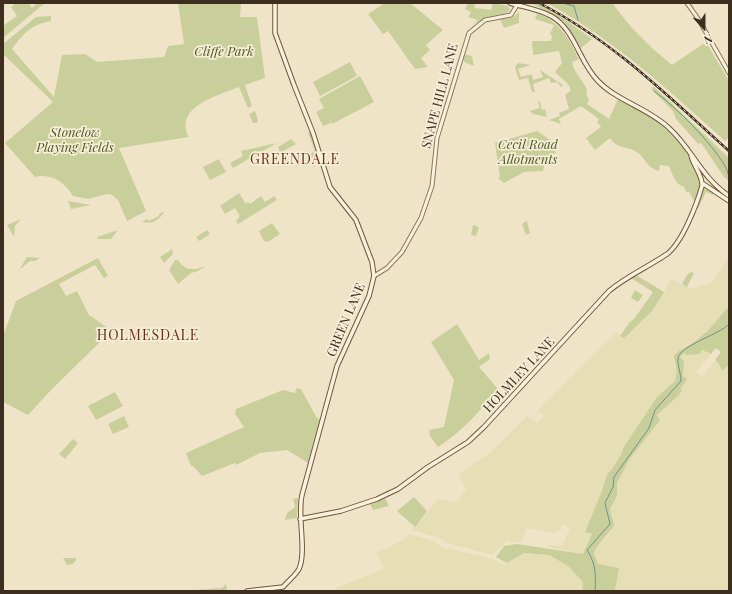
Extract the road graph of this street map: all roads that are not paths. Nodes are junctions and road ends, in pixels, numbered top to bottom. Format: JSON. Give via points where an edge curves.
{"nodes":[{"id":1,"x":275,"y":3,"type":"edge"},
{"id":2,"x":510,"y":3,"type":"edge"},
{"id":3,"x":686,"y":3,"type":"edge"},
{"id":4,"x":517,"y":5,"type":"junction"},
{"id":5,"x":729,"y":73,"type":"edge"},
{"id":6,"x":691,"y":155,"type":"junction"},
{"id":7,"x":702,"y":183,"type":"junction"},
{"id":8,"x":729,"y":196,"type":"edge"},
{"id":9,"x":729,"y":201,"type":"edge"},
{"id":10,"x":374,"y":276,"type":"junction"},
{"id":11,"x":300,"y":519,"type":"junction"},
{"id":12,"x":283,"y":589,"type":"edge"},
{"id":13,"x":247,"y":591,"type":"edge"}],
"edges":[{"from":1,"to":10,"type":"main road","name":"GREEN LANE","via":[[275,33],[313,133],[330,187],[356,220],[372,262]]},
{"from":2,"to":4,"type":"main road"},
{"from":3,"to":5,"type":"street","via":[[699,20]]},
{"from":4,"to":6,"type":"main road","via":[[539,11],[557,20],[568,33],[596,80],[662,122],[678,137]]},
{"from":4,"to":10,"type":"street","name":"SNAPE HILL LANE","via":[[511,15],[485,20],[469,33],[437,138],[432,186],[423,214],[405,248],[387,268]]},
{"from":6,"to":7,"type":"main road"},
{"from":6,"to":8,"type":"main road","via":[[709,180]]},
{"from":7,"to":9,"type":"main road"},
{"from":7,"to":11,"type":"main road","name":"HOLMLEY LANE","via":[[683,235],[676,246],[609,291],[474,437],[398,489],[353,508]]},
{"from":10,"to":11,"type":"main road","name":"GREEN LANE","via":[[369,296],[340,357],[333,378],[302,495]]},
{"from":11,"to":12,"type":"main road","name":"GREEN LANE","via":[[300,566]]},
{"from":12,"to":13,"type":"main road"}]}
